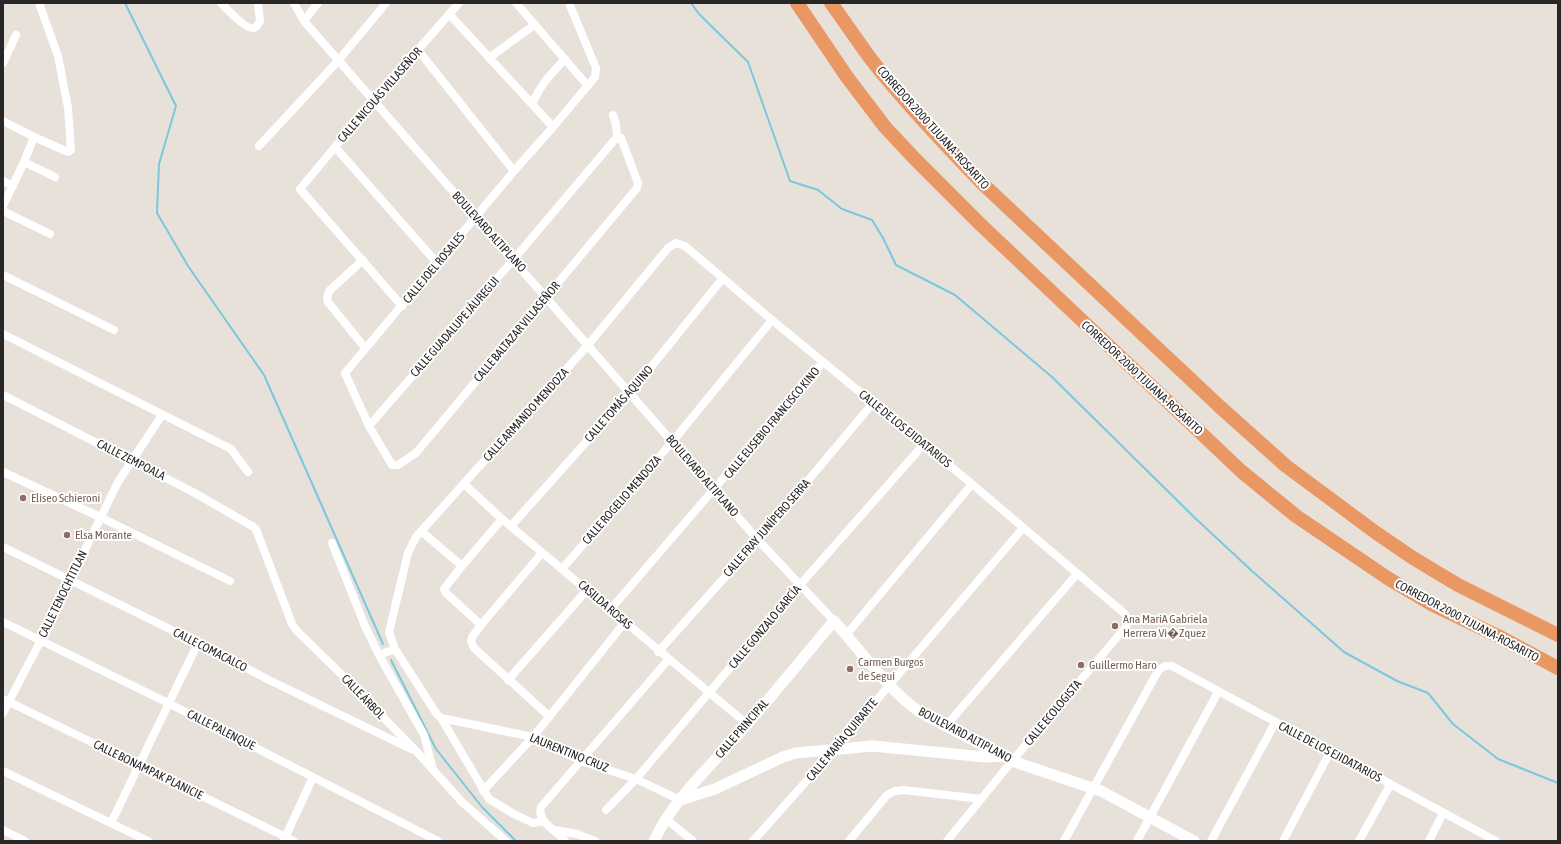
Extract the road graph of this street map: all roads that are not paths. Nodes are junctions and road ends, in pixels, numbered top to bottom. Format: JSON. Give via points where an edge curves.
{"nodes":[{"id":1,"x":39,"y":3,"type":"edge"},
{"id":2,"x":222,"y":3,"type":"edge"},
{"id":3,"x":258,"y":3,"type":"edge"},
{"id":4,"x":294,"y":3,"type":"edge"},
{"id":5,"x":318,"y":3,"type":"edge"},
{"id":6,"x":386,"y":3,"type":"edge"},
{"id":7,"x":460,"y":3,"type":"edge"},
{"id":8,"x":516,"y":3,"type":"edge"},
{"id":9,"x":527,"y":3,"type":"edge"},
{"id":10,"x":569,"y":3,"type":"edge"},
{"id":11,"x":797,"y":3,"type":"edge"},
{"id":12,"x":831,"y":3,"type":"edge"},
{"id":13,"x":522,"y":10,"type":"junction"},
{"id":14,"x":450,"y":15,"type":"junction"},
{"id":15,"x":304,"y":21,"type":"junction"},
{"id":16,"x":534,"y":25,"type":"junction"},
{"id":17,"x":16,"y":35,"type":"dead end"},
{"id":18,"x":418,"y":50,"type":"junction"},
{"id":19,"x":489,"y":58,"type":"junction"},
{"id":20,"x":565,"y":59,"type":"junction"},
{"id":21,"x":338,"y":61,"type":"junction"},
{"id":22,"x":3,"y":63,"type":"edge"},
{"id":23,"x":588,"y":86,"type":"junction"},
{"id":24,"x":374,"y":100,"type":"junction"},
{"id":25,"x":532,"y":104,"type":"junction"},
{"id":26,"x":613,"y":115,"type":"dead end"},
{"id":27,"x":3,"y":121,"type":"edge"},
{"id":28,"x":553,"y":127,"type":"junction"},
{"id":29,"x":34,"y":137,"type":"junction"},
{"id":30,"x":617,"y":137,"type":"junction"},
{"id":31,"x":259,"y":146,"type":"dead end"},
{"id":32,"x":335,"y":147,"type":"junction"},
{"id":33,"x":24,"y":162,"type":"junction"},
{"id":34,"x":514,"y":171,"type":"junction"},
{"id":35,"x":55,"y":177,"type":"dead end"},
{"id":36,"x":3,"y":181,"type":"edge"},
{"id":37,"x":13,"y":186,"type":"junction"},
{"id":38,"x":3,"y":206,"type":"edge"},
{"id":39,"x":3,"y":211,"type":"edge"},
{"id":40,"x":475,"y":218,"type":"junction"},
{"id":41,"x":50,"y":234,"type":"dead end"},
{"id":42,"x":676,"y":243,"type":"joint"},
{"id":43,"x":363,"y":260,"type":"junction"},
{"id":44,"x":513,"y":260,"type":"junction"},
{"id":45,"x":437,"y":264,"type":"junction"},
{"id":46,"x":3,"y":275,"type":"edge"},
{"id":47,"x":723,"y":278,"type":"junction"},
{"id":48,"x":546,"y":297,"type":"junction"},
{"id":49,"x":402,"y":306,"type":"junction"},
{"id":50,"x":772,"y":320,"type":"junction"},
{"id":51,"x":114,"y":330,"type":"dead end"},
{"id":52,"x":3,"y":334,"type":"edge"},
{"id":53,"x":588,"y":345,"type":"junction"},
{"id":54,"x":365,"y":348,"type":"junction"},
{"id":55,"x":823,"y":362,"type":"junction"},
{"id":56,"x":630,"y":393,"type":"junction"},
{"id":57,"x":3,"y":395,"type":"edge"},
{"id":58,"x":873,"y":403,"type":"junction"},
{"id":59,"x":162,"y":415,"type":"junction"},
{"id":60,"x":370,"y":426,"type":"junction"},
{"id":61,"x":672,"y":442,"type":"junction"},
{"id":62,"x":924,"y":444,"type":"junction"},
{"id":63,"x":131,"y":461,"type":"junction"},
{"id":64,"x":3,"y":472,"type":"edge"},
{"id":65,"x":248,"y":472,"type":"dead end"},
{"id":66,"x":464,"y":484,"type":"junction"},
{"id":67,"x":972,"y":484,"type":"junction"},
{"id":68,"x":714,"y":490,"type":"junction"},
{"id":69,"x":100,"y":517,"type":"junction"},
{"id":70,"x":502,"y":519,"type":"junction"},
{"id":71,"x":511,"y":526,"type":"junction"},
{"id":72,"x":1023,"y":528,"type":"junction"},
{"id":73,"x":256,"y":529,"type":"joint"},
{"id":74,"x":421,"y":531,"type":"junction"},
{"id":75,"x":758,"y":540,"type":"junction"},
{"id":76,"x":332,"y":543,"type":"dead end"},
{"id":77,"x":3,"y":547,"type":"edge"},
{"id":78,"x":542,"y":553,"type":"junction"},
{"id":79,"x":462,"y":566,"type":"junction"},
{"id":80,"x":562,"y":569,"type":"junction"},
{"id":81,"x":1077,"y":574,"type":"junction"},
{"id":82,"x":70,"y":581,"type":"junction"},
{"id":83,"x":230,"y":582,"type":"dead end"},
{"id":84,"x":800,"y":585,"type":"junction"},
{"id":85,"x":587,"y":590,"type":"junction"},
{"id":86,"x":610,"y":610,"type":"junction"},
{"id":87,"x":834,"y":621,"type":"junction"},
{"id":88,"x":1128,"y":621,"type":"joint"},
{"id":89,"x":3,"y":622,"type":"edge"},
{"id":90,"x":625,"y":622,"type":"junction"},
{"id":91,"x":482,"y":625,"type":"junction"},
{"id":92,"x":846,"y":635,"type":"junction"},
{"id":93,"x":1558,"y":635,"type":"edge"},
{"id":94,"x":41,"y":640,"type":"junction"},
{"id":95,"x":198,"y":643,"type":"junction"},
{"id":96,"x":395,"y":649,"type":"junction"},
{"id":97,"x":658,"y":652,"type":"junction"},
{"id":98,"x":379,"y":655,"type":"junction"},
{"id":99,"x":668,"y":660,"type":"junction"},
{"id":100,"x":1558,"y":668,"type":"edge"},
{"id":101,"x":508,"y":680,"type":"junction"},
{"id":102,"x":889,"y":684,"type":"junction"},
{"id":103,"x":1218,"y":692,"type":"junction"},
{"id":104,"x":709,"y":693,"type":"junction"},
{"id":105,"x":6,"y":700,"type":"edge"},
{"id":106,"x":168,"y":703,"type":"junction"},
{"id":107,"x":3,"y":713,"type":"edge"},
{"id":108,"x":549,"y":716,"type":"junction"},
{"id":109,"x":441,"y":718,"type":"junction"},
{"id":110,"x":1275,"y":722,"type":"junction"},
{"id":111,"x":747,"y":724,"type":"junction"},
{"id":112,"x":945,"y":727,"type":"junction"},
{"id":113,"x":533,"y":737,"type":"junction"},
{"id":114,"x":835,"y":749,"type":"junction"},
{"id":115,"x":417,"y":752,"type":"junction"},
{"id":116,"x":1330,"y":752,"type":"junction"},
{"id":117,"x":1008,"y":758,"type":"junction"},
{"id":118,"x":581,"y":761,"type":"junction"},
{"id":119,"x":139,"y":766,"type":"junction"},
{"id":120,"x":3,"y":771,"type":"edge"},
{"id":121,"x":433,"y":771,"type":"junction"},
{"id":122,"x":313,"y":777,"type":"junction"},
{"id":123,"x":636,"y":779,"type":"junction"},
{"id":124,"x":1390,"y":785,"type":"junction"},
{"id":125,"x":1093,"y":788,"type":"junction"},
{"id":126,"x":483,"y":791,"type":"junction"},
{"id":127,"x":981,"y":799,"type":"junction"},
{"id":128,"x":680,"y":800,"type":"junction"},
{"id":129,"x":606,"y":810,"type":"dead end"},
{"id":130,"x":1443,"y":813,"type":"junction"},
{"id":131,"x":542,"y":817,"type":"junction"},
{"id":132,"x":1149,"y":817,"type":"junction"},
{"id":133,"x":666,"y":819,"type":"junction"},
{"id":134,"x":111,"y":823,"type":"junction"},
{"id":135,"x":3,"y":830,"type":"edge"},
{"id":136,"x":554,"y":830,"type":"junction"},
{"id":137,"x":285,"y":839,"type":"edge"},
{"id":138,"x":25,"y":841,"type":"edge"},
{"id":139,"x":148,"y":841,"type":"edge"},
{"id":140,"x":294,"y":841,"type":"edge"},
{"id":141,"x":438,"y":841,"type":"edge"},
{"id":142,"x":506,"y":841,"type":"edge"},
{"id":143,"x":565,"y":841,"type":"edge"},
{"id":144,"x":595,"y":841,"type":"edge"},
{"id":145,"x":654,"y":841,"type":"edge"},
{"id":146,"x":693,"y":841,"type":"edge"},
{"id":147,"x":753,"y":841,"type":"edge"},
{"id":148,"x":849,"y":841,"type":"edge"},
{"id":149,"x":946,"y":841,"type":"edge"},
{"id":150,"x":1064,"y":841,"type":"edge"},
{"id":151,"x":1136,"y":841,"type":"edge"},
{"id":152,"x":1194,"y":841,"type":"edge"},
{"id":153,"x":1211,"y":841,"type":"edge"},
{"id":154,"x":1283,"y":841,"type":"edge"},
{"id":155,"x":1359,"y":841,"type":"edge"},
{"id":156,"x":1429,"y":841,"type":"edge"},
{"id":157,"x":1496,"y":841,"type":"edge"}],
"edges":[{"from":1,"to":29,"type":"street","via":[[58,56],[68,108],[72,148],[68,152]]},
{"from":2,"to":3,"type":"street","via":[[246,27],[252,29],[260,22]]},
{"from":4,"to":15,"type":"street","name":"BOULEVARD ALTIPLANO"},
{"from":5,"to":15,"type":"street"},
{"from":6,"to":21,"type":"street"},
{"from":7,"to":14,"type":"street","name":"CALLE NICOLÁS VILLASEÑOR"},
{"from":8,"to":13,"type":"street"},
{"from":9,"to":13,"type":"street"},
{"from":10,"to":23,"type":"street","name":"CALLE JOEL ROSALES","via":[[596,68],[595,77]]},
{"from":11,"to":100,"type":"highway","name":"CORREDOR 2000 TIJUANA-ROSARITO","via":[[847,77],[885,126],[915,159],[1241,471],[1296,516],[1388,579],[1433,605]]},
{"from":12,"to":93,"type":"highway","name":"CORREDOR 2000 TIJUANA-ROSARITO","via":[[870,58],[913,109],[985,186],[1259,443],[1310,485],[1413,558],[1458,585]]},
{"from":13,"to":16,"type":"street"},
{"from":14,"to":18,"type":"street","name":"CALLE NICOLÁS VILLASEÑOR"},
{"from":14,"to":19,"type":"street"},
{"from":15,"to":21,"type":"street","name":"BOULEVARD ALTIPLANO"},
{"from":16,"to":19,"type":"street"},
{"from":16,"to":20,"type":"street"},
{"from":17,"to":22,"type":"street"},
{"from":18,"to":24,"type":"street","name":"CALLE NICOLÁS VILLASEÑOR"},
{"from":18,"to":34,"type":"street"},
{"from":19,"to":25,"type":"street"},
{"from":20,"to":23,"type":"street"},
{"from":20,"to":25,"type":"street","via":[[546,78]]},
{"from":21,"to":24,"type":"street","name":"BOULEVARD ALTIPLANO"},
{"from":21,"to":31,"type":"street"},
{"from":23,"to":28,"type":"street","name":"CALLE JOEL ROSALES"},
{"from":24,"to":32,"type":"street","name":"CALLE NICOLÁS VILLASEÑOR"},
{"from":24,"to":40,"type":"street","name":"BOULEVARD ALTIPLANO"},
{"from":25,"to":28,"type":"street"},
{"from":26,"to":30,"type":"street"},
{"from":27,"to":29,"type":"street"},
{"from":28,"to":34,"type":"street","name":"CALLE JOEL ROSALES"},
{"from":29,"to":33,"type":"street"},
{"from":30,"to":44,"type":"street","name":"CALLE GUADALUPE JÁUREGUI"},
{"from":30,"to":48,"type":"street","name":"CALLE BALTAZAR VILLASEÑOR","via":[[621,138],[638,186]]},
{"from":32,"to":43,"type":"street","name":"CALLE NICOLÁS VILLASEÑOR","via":[[300,190]]},
{"from":32,"to":45,"type":"street"},
{"from":33,"to":35,"type":"street"},
{"from":33,"to":37,"type":"street"},
{"from":34,"to":40,"type":"street","name":"CALLE JOEL ROSALES"},
{"from":36,"to":37,"type":"street"},
{"from":37,"to":38,"type":"street"},
{"from":39,"to":41,"type":"street"},
{"from":40,"to":44,"type":"street","name":"BOULEVARD ALTIPLANO"},
{"from":40,"to":45,"type":"street","name":"CALLE JOEL ROSALES"},
{"from":42,"to":47,"type":"street","name":"CALLE DE LOS EJIDATARIOS","via":[[685,246]]},
{"from":42,"to":53,"type":"street","name":"CALLE ARMANDO MENDOZA","via":[[668,248]]},
{"from":43,"to":49,"type":"street"},
{"from":43,"to":54,"type":"street","via":[[329,291],[327,298]]},
{"from":44,"to":48,"type":"street","name":"BOULEVARD ALTIPLANO"},
{"from":44,"to":60,"type":"street","name":"CALLE GUADALUPE JÁUREGUI"},
{"from":45,"to":49,"type":"street","name":"CALLE JOEL ROSALES"},
{"from":46,"to":51,"type":"street"},
{"from":47,"to":50,"type":"street","name":"CALLE DE LOS EJIDATARIOS"},
{"from":47,"to":56,"type":"street","name":"CALLE TOMÁS AQUINO"},
{"from":48,"to":53,"type":"street","name":"BOULEVARD ALTIPLANO"},
{"from":48,"to":60,"type":"street","name":"CALLE BALTAZAR VILLASEÑOR","via":[[416,453],[398,465],[392,465]]},
{"from":49,"to":54,"type":"street","name":"CALLE JOEL ROSALES"},
{"from":50,"to":55,"type":"street","name":"CALLE DE LOS EJIDATARIOS"},
{"from":50,"to":61,"type":"street","name":"CALLE ROGELIO MENDOZA"},
{"from":52,"to":59,"type":"street"},
{"from":53,"to":56,"type":"street","name":"BOULEVARD ALTIPLANO"},
{"from":53,"to":66,"type":"street","name":"CALLE ARMANDO MENDOZA"},
{"from":54,"to":60,"type":"street","name":"CALLE JOEL ROSALES","via":[[345,375]]},
{"from":55,"to":58,"type":"street","name":"CALLE DE LOS EJIDATARIOS"},
{"from":55,"to":68,"type":"street","name":"CALLE EUSEBIO FRANCISCO KINO"},
{"from":56,"to":61,"type":"street","name":"BOULEVARD ALTIPLANO"},
{"from":56,"to":71,"type":"street","name":"CALLE TOMÁS AQUINO"},
{"from":57,"to":63,"type":"street","name":"CALLE ZEMPOALA"},
{"from":58,"to":62,"type":"street","name":"CALLE DE LOS EJIDATARIOS"},
{"from":58,"to":75,"type":"street","name":"CALLE FRAY JUNÍPERO SERRA"},
{"from":59,"to":63,"type":"street","name":"CALLE TENOCHTITLAN"},
{"from":59,"to":65,"type":"street","via":[[231,449]]},
{"from":61,"to":68,"type":"street","name":"BOULEVARD ALTIPLANO"},
{"from":61,"to":80,"type":"street","name":"CALLE ROGELIO MENDOZA"},
{"from":62,"to":67,"type":"street","name":"CALLE DE LOS EJIDATARIOS"},
{"from":62,"to":84,"type":"street","name":"CALLE GONZALO GARCÍA"},
{"from":63,"to":69,"type":"street","name":"CALLE TENOCHTITLAN"},
{"from":63,"to":73,"type":"street","name":"CALLE ZEMPOALA","via":[[193,492]]},
{"from":64,"to":69,"type":"street"},
{"from":66,"to":70,"type":"street","name":"CASILDA ROSAS"},
{"from":66,"to":74,"type":"street","name":"CALLE ARMANDO MENDOZA"},
{"from":67,"to":72,"type":"street","name":"CALLE DE LOS EJIDATARIOS"},
{"from":67,"to":92,"type":"street"},
{"from":68,"to":75,"type":"street","name":"BOULEVARD ALTIPLANO"},
{"from":68,"to":86,"type":"street","name":"CALLE EUSEBIO FRANCISCO KINO"},
{"from":69,"to":82,"type":"street","name":"CALLE TENOCHTITLAN"},
{"from":69,"to":83,"type":"street"},
{"from":70,"to":71,"type":"street","name":"CASILDA ROSAS"},
{"from":70,"to":79,"type":"street"},
{"from":71,"to":78,"type":"street","name":"CASILDA ROSAS"},
{"from":72,"to":81,"type":"street","name":"CALLE DE LOS EJIDATARIOS"},
{"from":72,"to":102,"type":"street","name":"CALLE MARÍA QUIRARTE"},
{"from":73,"to":115,"type":"street","name":"CALLE ÁRBOL","via":[[297,632]]},
{"from":74,"to":79,"type":"street"},
{"from":74,"to":96,"type":"street","name":"CALLE ARMANDO MENDOZA","via":[[411,545],[389,632]]},
{"from":75,"to":84,"type":"street","name":"BOULEVARD ALTIPLANO"},
{"from":75,"to":97,"type":"street","name":"CALLE FRAY JUNÍPERO SERRA"},
{"from":76,"to":98,"type":"street"},
{"from":77,"to":82,"type":"street","name":"CALLE COMACALCO"},
{"from":78,"to":80,"type":"street","name":"CASILDA ROSAS"},
{"from":78,"to":91,"type":"street"},
{"from":79,"to":91,"type":"street","via":[[445,591]]},
{"from":80,"to":85,"type":"street","name":"CASILDA ROSAS"},
{"from":81,"to":88,"type":"street","name":"CALLE DE LOS EJIDATARIOS","via":[[1125,614]]},
{"from":81,"to":112,"type":"street"},
{"from":82,"to":94,"type":"street","name":"CALLE TENOCHTITLAN"},
{"from":82,"to":95,"type":"street","name":"CALLE COMACALCO"},
{"from":84,"to":87,"type":"street","name":"BOULEVARD ALTIPLANO"},
{"from":84,"to":104,"type":"street","name":"CALLE GONZALO GARCÍA"},
{"from":85,"to":86,"type":"street","name":"CASILDA ROSAS"},
{"from":85,"to":101,"type":"street"},
{"from":86,"to":90,"type":"street","name":"CASILDA ROSAS"},
{"from":87,"to":92,"type":"street","name":"BOULEVARD ALTIPLANO"},
{"from":87,"to":111,"type":"street","name":"CALLE PRINCIPAL"},
{"from":88,"to":117,"type":"street","name":"CALLE ECOLOGISTA","via":[[1125,628]]},
{"from":89,"to":94,"type":"street","name":"CALLE PALENQUE"},
{"from":90,"to":97,"type":"street","name":"CASILDA ROSAS"},
{"from":90,"to":108,"type":"street"},
{"from":91,"to":101,"type":"street","via":[[472,637],[472,645]]},
{"from":92,"to":102,"type":"street","name":"BOULEVARD ALTIPLANO"},
{"from":94,"to":105,"type":"street","name":"CALLE TENOCHTITLAN"},
{"from":94,"to":106,"type":"street","name":"CALLE PALENQUE"},
{"from":95,"to":106,"type":"street"},
{"from":95,"to":115,"type":"street","name":"CALLE COMACALCO"},
{"from":96,"to":98,"type":"street"},
{"from":96,"to":109,"type":"street","name":"CALLE ARMANDO MENDOZA"},
{"from":97,"to":99,"type":"street","name":"CASILDA ROSAS"},
{"from":98,"to":121,"type":"street","via":[[424,735]]},
{"from":99,"to":104,"type":"street","name":"CASILDA ROSAS"},
{"from":99,"to":118,"type":"street"},
{"from":101,"to":108,"type":"street"},
{"from":102,"to":112,"type":"street","name":"BOULEVARD ALTIPLANO","via":[[914,708]]},
{"from":102,"to":114,"type":"street","name":"CALLE MARÍA QUIRARTE"},
{"from":103,"to":110,"type":"street","name":"CALLE DE LOS EJIDATARIOS"},
{"from":103,"to":125,"type":"street","name":"CALLE DE LOS EJIDATARIOS","via":[[1172,666],[1164,666],[1158,672]]},
{"from":103,"to":132,"type":"street"},
{"from":104,"to":111,"type":"street","name":"CASILDA ROSAS"},
{"from":104,"to":123,"type":"street","name":"CALLE GONZALO GARCÍA"},
{"from":105,"to":107,"type":"street","name":"CALLE TENOCHTITLAN"},
{"from":105,"to":119,"type":"street","name":"CALLE BONAMPAK PLANICIE"},
{"from":106,"to":119,"type":"street"},
{"from":106,"to":122,"type":"street","name":"CALLE PALENQUE"},
{"from":108,"to":113,"type":"street"},
{"from":109,"to":113,"type":"street","name":"LAURENTINO CRUZ"},
{"from":109,"to":126,"type":"street","name":"CALLE ARMANDO MENDOZA"},
{"from":110,"to":116,"type":"street","name":"CALLE DE LOS EJIDATARIOS"},
{"from":110,"to":153,"type":"street"},
{"from":111,"to":128,"type":"street","name":"CALLE PRINCIPAL"},
{"from":112,"to":117,"type":"street","name":"BOULEVARD ALTIPLANO"},
{"from":113,"to":118,"type":"street","name":"LAURENTINO CRUZ"},
{"from":113,"to":126,"type":"street"},
{"from":114,"to":117,"type":"street","via":[[873,746],[985,758]]},
{"from":114,"to":128,"type":"street","via":[[789,755],[715,789]]},
{"from":114,"to":147,"type":"street","name":"CALLE MARÍA QUIRARTE"},
{"from":115,"to":121,"type":"street","name":"CALLE ÁRBOL"},
{"from":116,"to":124,"type":"street","name":"CALLE DE LOS EJIDATARIOS"},
{"from":116,"to":154,"type":"street"},
{"from":117,"to":125,"type":"street","name":"BOULEVARD ALTIPLANO"},
{"from":117,"to":127,"type":"street","name":"CALLE ECOLOGISTA"},
{"from":118,"to":123,"type":"street","name":"LAURENTINO CRUZ"},
{"from":118,"to":131,"type":"street","via":[[541,807]]},
{"from":119,"to":134,"type":"street"},
{"from":119,"to":137,"type":"street","name":"CALLE BONAMPAK PLANICIE"},
{"from":120,"to":134,"type":"street"},
{"from":121,"to":142,"type":"street","name":"CALLE ÁRBOL"},
{"from":122,"to":137,"type":"street"},
{"from":122,"to":141,"type":"street","name":"CALLE PALENQUE"},
{"from":123,"to":128,"type":"street","name":"LAURENTINO CRUZ"},
{"from":123,"to":129,"type":"street","name":"CALLE GONZALO GARCÍA"},
{"from":124,"to":130,"type":"street","name":"CALLE DE LOS EJIDATARIOS"},
{"from":124,"to":155,"type":"street"},
{"from":125,"to":132,"type":"street","name":"BOULEVARD ALTIPLANO"},
{"from":125,"to":150,"type":"street"},
{"from":126,"to":131,"type":"street","name":"CALLE ARMANDO MENDOZA","via":[[489,799],[514,814],[533,822]]},
{"from":127,"to":148,"type":"street","via":[[903,790],[891,792],[883,798]]},
{"from":127,"to":149,"type":"street","name":"CALLE ECOLOGISTA"},
{"from":128,"to":133,"type":"street","name":"CALLE PRINCIPAL"},
{"from":130,"to":156,"type":"street"},
{"from":130,"to":157,"type":"street","name":"CALLE DE LOS EJIDATARIOS"},
{"from":131,"to":136,"type":"street"},
{"from":132,"to":151,"type":"street"},
{"from":132,"to":152,"type":"street","name":"BOULEVARD ALTIPLANO"},
{"from":133,"to":145,"type":"street","name":"CALLE PRINCIPAL"},
{"from":133,"to":146,"type":"street"},
{"from":134,"to":139,"type":"street"},
{"from":135,"to":138,"type":"street"},
{"from":136,"to":143,"type":"street"},
{"from":136,"to":144,"type":"street","via":[[577,834]]},
{"from":137,"to":140,"type":"street","name":"CALLE BONAMPAK PLANICIE"}]}
